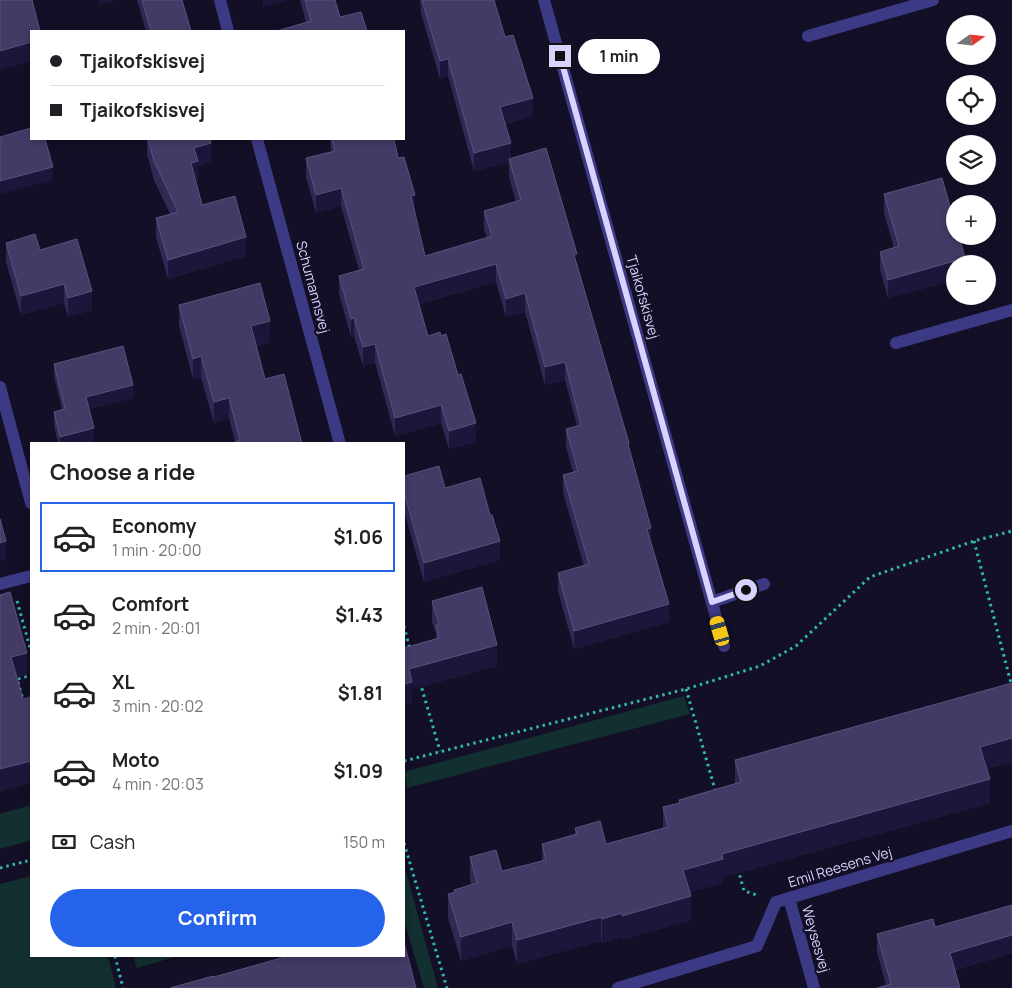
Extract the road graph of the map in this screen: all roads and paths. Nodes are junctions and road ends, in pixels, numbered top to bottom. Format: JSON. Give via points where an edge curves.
{"nodes":[{"id":1,"x":220,"y":0,"type":"edge"},
{"id":2,"x":544,"y":0,"type":"edge"},
{"id":3,"x":933,"y":0,"type":"edge"},
{"id":4,"x":228,"y":30,"type":"edge"},
{"id":5,"x":808,"y":36,"type":"dead end"},
{"id":6,"x":257,"y":140,"type":"edge"},
{"id":7,"x":1012,"y":310,"type":"edge"},
{"id":8,"x":896,"y":343,"type":"dead end"},
{"id":9,"x":0,"y":387,"type":"edge"},
{"id":10,"x":3,"y":407,"type":"edge"},
{"id":11,"x":339,"y":442,"type":"edge"},
{"id":12,"x":30,"y":500,"type":"edge"},
{"id":13,"x":974,"y":541,"type":"dead end"},
{"id":14,"x":30,"y":576,"type":"edge"},
{"id":15,"x":6,"y":583,"type":"edge"},
{"id":16,"x":764,"y":584,"type":"dead end"},
{"id":17,"x":712,"y":602,"type":"junction"},
{"id":18,"x":405,"y":630,"type":"edge"},
{"id":19,"x":724,"y":646,"type":"dead end"},
{"id":20,"x":30,"y":648,"type":"edge"},
{"id":21,"x":411,"y":653,"type":"edge"},
{"id":22,"x":30,"y":675,"type":"edge"},
{"id":23,"x":419,"y":680,"type":"edge"},
{"id":24,"x":1012,"y":687,"type":"edge"},
{"id":25,"x":686,"y":689,"type":"dead end"},
{"id":26,"x":26,"y":711,"type":"edge"},
{"id":27,"x":440,"y":752,"type":"dead end"},
{"id":28,"x":718,"y":799,"type":"edge"},
{"id":29,"x":1012,"y":831,"type":"edge"},
{"id":30,"x":405,"y":846,"type":"edge"},
{"id":31,"x":30,"y":860,"type":"edge"},
{"id":32,"x":736,"y":863,"type":"edge"},
{"id":33,"x":0,"y":868,"type":"edge"},
{"id":34,"x":789,"y":898,"type":"junction"},
{"id":35,"x":776,"y":902,"type":"junction"},
{"id":36,"x":115,"y":957,"type":"edge"},
{"id":37,"x":123,"y":988,"type":"edge"},
{"id":38,"x":447,"y":988,"type":"edge"},
{"id":39,"x":618,"y":988,"type":"edge"},
{"id":40,"x":814,"y":988,"type":"edge"}],
"edges":[{"from":1,"to":4,"type":"street"},
{"from":2,"to":17,"type":"street","name":"Tjaikofskisvej"},
{"from":3,"to":5,"type":"street"},
{"from":6,"to":11,"type":"street","name":"Schumannsvej"},
{"from":7,"to":8,"type":"street"},
{"from":9,"to":10,"type":"street"},
{"from":10,"to":12,"type":"street"},
{"from":13,"to":24,"type":"path"},
{"from":14,"to":15,"type":"street"},
{"from":15,"to":20,"type":"path"},
{"from":16,"to":17,"type":"street"},
{"from":17,"to":19,"type":"street","name":"Tjaikofskisvej"},
{"from":18,"to":21,"type":"path"},
{"from":22,"to":26,"type":"path","via":[[17,679]]},
{"from":23,"to":27,"type":"path"},
{"from":25,"to":28,"type":"path"},
{"from":29,"to":34,"type":"street","name":"Emil Reesens Vej"},
{"from":30,"to":38,"type":"path"},
{"from":31,"to":33,"type":"path"},
{"from":32,"to":35,"type":"path","via":[[744,891]]},
{"from":34,"to":35,"type":"street","name":"Emil Reesens Vej"},
{"from":34,"to":40,"type":"street","name":"Weysesvej"},
{"from":35,"to":39,"type":"street","name":"Emil Reesens Vej","via":[[757,946]]},
{"from":36,"to":37,"type":"path"}]}
